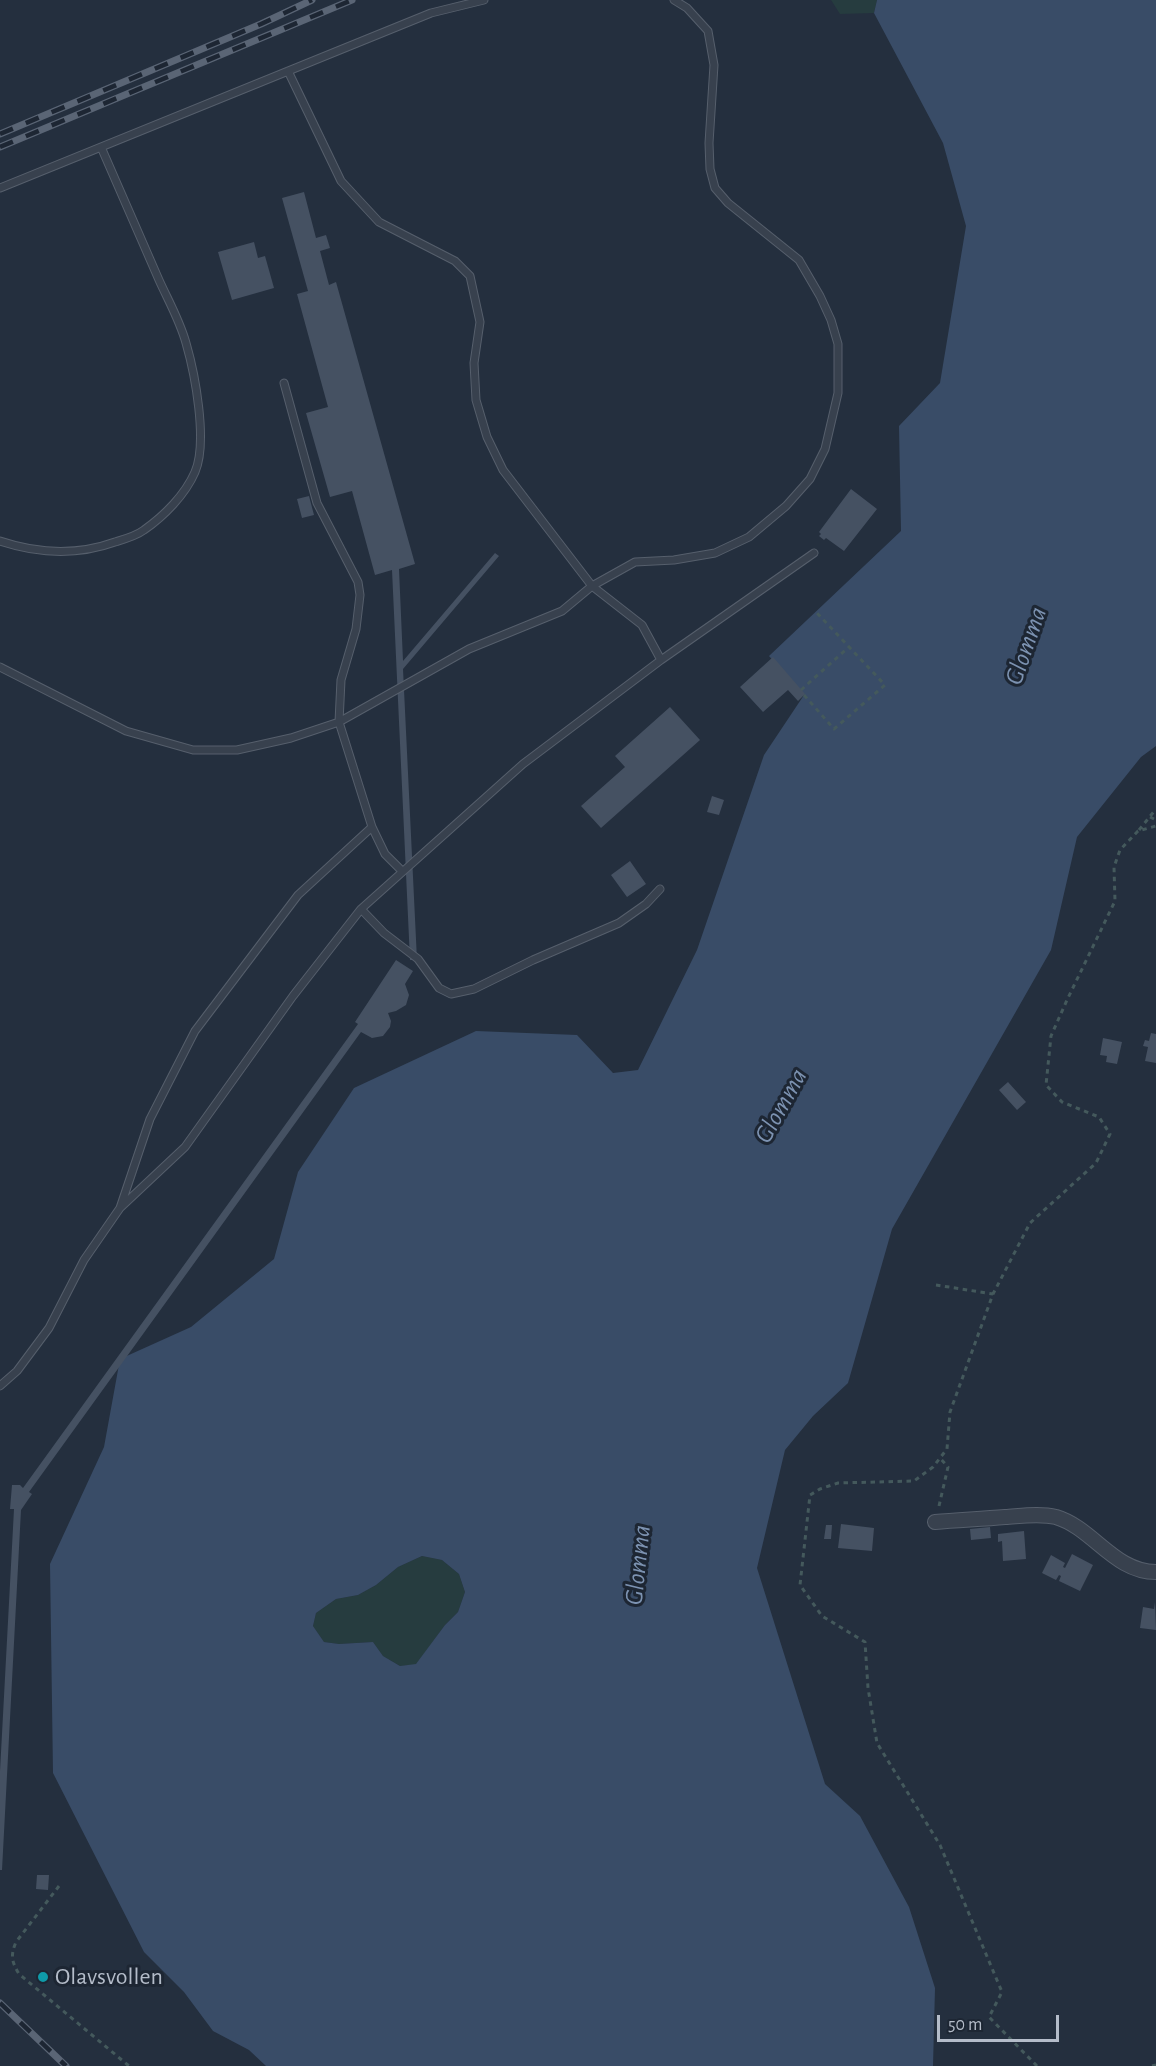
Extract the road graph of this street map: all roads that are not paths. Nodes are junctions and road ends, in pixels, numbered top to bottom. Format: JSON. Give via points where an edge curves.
{"nodes":[{"id":1,"x":484,"y":0,"type":"edge"},
{"id":2,"x":674,"y":0,"type":"edge"},
{"id":3,"x":288,"y":71,"type":"junction"},
{"id":4,"x":101,"y":147,"type":"junction"},
{"id":5,"x":0,"y":188,"type":"edge"},
{"id":6,"x":284,"y":383,"type":"dead end"},
{"id":7,"x":0,"y":541,"type":"edge"},
{"id":8,"x":814,"y":553,"type":"dead end"},
{"id":9,"x":592,"y":586,"type":"junction"},
{"id":10,"x":662,"y":660,"type":"junction"},
{"id":11,"x":0,"y":667,"type":"edge"},
{"id":12,"x":339,"y":722,"type":"junction"},
{"id":13,"x":372,"y":826,"type":"junction"},
{"id":14,"x":402,"y":871,"type":"junction"},
{"id":15,"x":660,"y":889,"type":"dead end"},
{"id":16,"x":361,"y":909,"type":"junction"},
{"id":17,"x":120,"y":1208,"type":"junction"},
{"id":18,"x":0,"y":1386,"type":"edge"},
{"id":19,"x":935,"y":1522,"type":"road end"},
{"id":20,"x":1156,"y":1572,"type":"edge"}],
"edges":[{"from":1,"to":3,"type":"lane","via":[[432,14]]},
{"from":2,"to":9,"type":"lane","via":[[708,31],[714,65],[710,169],[715,188],[799,260],[820,296],[838,344],[837,393],[825,449],[810,478],[786,506],[749,537],[715,553],[635,562]]},
{"from":3,"to":4,"type":"lane"},
{"from":3,"to":9,"type":"lane","via":[[341,181],[379,222],[455,261],[471,276],[480,322],[474,363],[476,400],[487,437],[502,470]]},
{"from":4,"to":5,"type":"lane"},
{"from":4,"to":7,"type":"lane","via":[[186,342],[199,412],[201,441],[196,471],[161,516],[142,532],[127,538],[70,552],[46,552]]},
{"from":6,"to":12,"type":"lane","via":[[317,503],[358,582],[356,629],[341,680]]},
{"from":8,"to":10,"type":"lane"},
{"from":9,"to":10,"type":"lane","via":[[642,625]]},
{"from":9,"to":12,"type":"lane","via":[[562,611],[469,649]]},
{"from":10,"to":14,"type":"lane","via":[[523,764]]},
{"from":11,"to":12,"type":"lane","via":[[126,730],[193,750],[237,750]]},
{"from":12,"to":13,"type":"lane"},
{"from":13,"to":14,"type":"lane","via":[[385,854]]},
{"from":13,"to":17,"type":"lane","via":[[298,895],[195,1031],[150,1119]]},
{"from":14,"to":16,"type":"lane"},
{"from":15,"to":16,"type":"lane","via":[[619,923],[474,990],[452,994],[439,988],[418,959]]},
{"from":16,"to":17,"type":"lane","via":[[185,1146]]},
{"from":17,"to":18,"type":"lane","via":[[84,1260],[49,1328],[17,1371]]},
{"from":19,"to":20,"type":"street","via":[[1055,1517],[1075,1526],[1124,1564]]}]}
